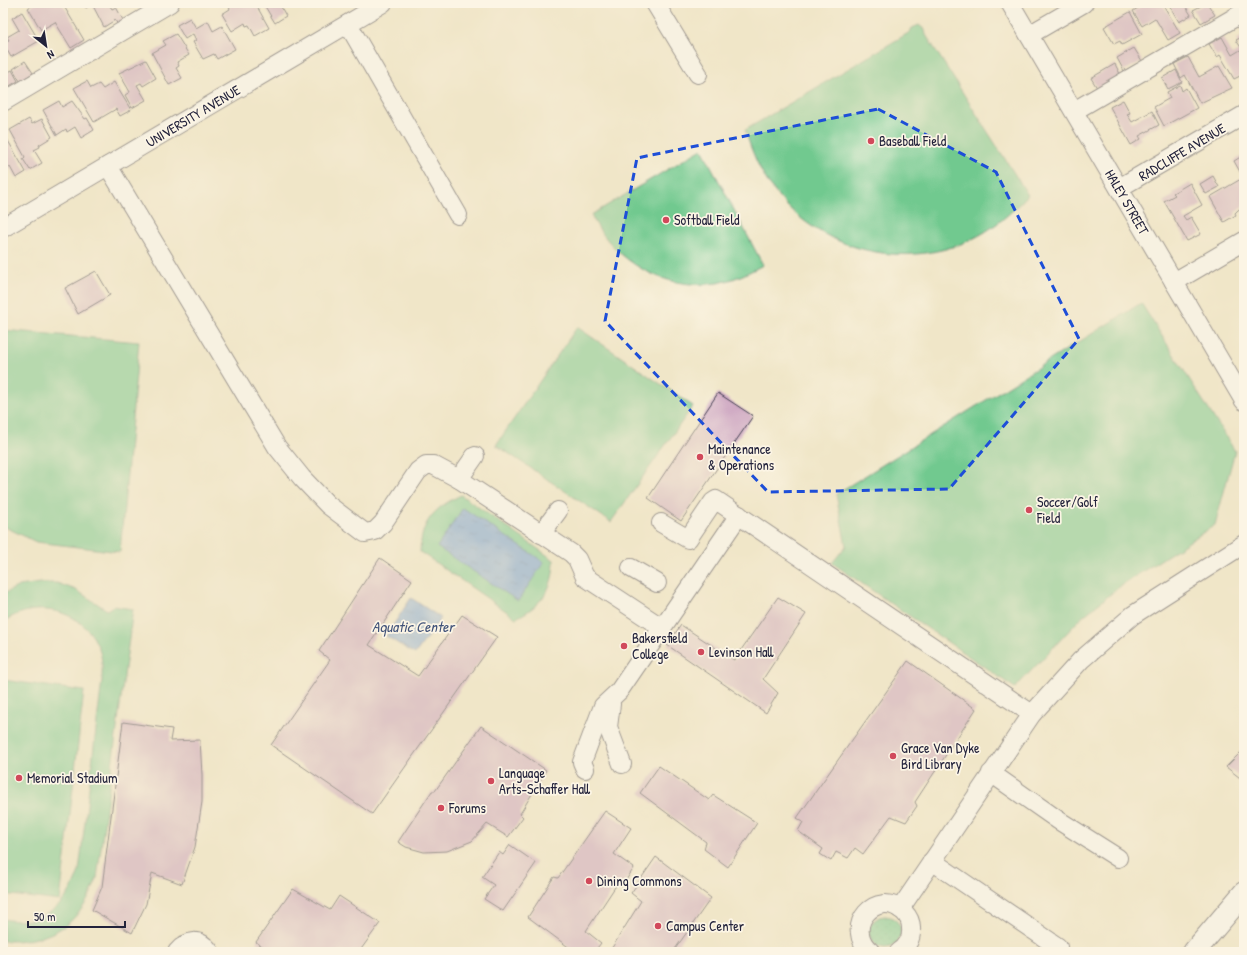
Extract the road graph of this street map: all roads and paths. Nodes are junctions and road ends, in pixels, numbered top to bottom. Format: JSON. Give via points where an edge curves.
{"nodes":[{"id":1,"x":170,"y":3,"type":"edge"},
{"id":2,"x":383,"y":3,"type":"edge"},
{"id":3,"x":655,"y":3,"type":"edge"},
{"id":4,"x":1010,"y":3,"type":"edge"},
{"id":5,"x":1084,"y":3,"type":"edge"},
{"id":6,"x":1244,"y":12,"type":"edge"},
{"id":7,"x":348,"y":24,"type":"junction"},
{"id":8,"x":1029,"y":35,"type":"junction"},
{"id":9,"x":698,"y":74,"type":"dead end"},
{"id":10,"x":3,"y":102,"type":"edge"},
{"id":11,"x":1074,"y":112,"type":"junction"},
{"id":12,"x":1244,"y":115,"type":"edge"},
{"id":13,"x":108,"y":166,"type":"junction"},
{"id":14,"x":1119,"y":188,"type":"junction"},
{"id":15,"x":458,"y":215,"type":"dead end"},
{"id":16,"x":3,"y":228,"type":"edge"},
{"id":17,"x":1244,"y":241,"type":"edge"},
{"id":18,"x":1174,"y":282,"type":"junction"},
{"id":19,"x":1244,"y":401,"type":"edge"},
{"id":20,"x":475,"y":456,"type":"dead end"},
{"id":21,"x":458,"y":479,"type":"junction"},
{"id":22,"x":558,"y":511,"type":"dead end"},
{"id":23,"x":739,"y":515,"type":"junction"},
{"id":24,"x":661,"y":524,"type":"dead end"},
{"id":25,"x":541,"y":534,"type":"junction"},
{"id":26,"x":1243,"y":543,"type":"edge"},
{"id":27,"x":631,"y":568,"type":"dead end"},
{"id":28,"x":658,"y":583,"type":"dead end"},
{"id":29,"x":661,"y":627,"type":"junction"},
{"id":30,"x":612,"y":699,"type":"junction"},
{"id":31,"x":1032,"y":714,"type":"junction"},
{"id":32,"x":622,"y":764,"type":"dead end"},
{"id":33,"x":585,"y":769,"type":"dead end"},
{"id":34,"x":991,"y":773,"type":"junction"},
{"id":35,"x":1118,"y":858,"type":"dead end"},
{"id":36,"x":932,"y":861,"type":"junction"},
{"id":37,"x":1244,"y":893,"type":"edge"},
{"id":38,"x":900,"y":909,"type":"junction"},
{"id":39,"x":1058,"y":947,"type":"dead end"},
{"id":40,"x":177,"y":952,"type":"edge"},
{"id":41,"x":210,"y":952,"type":"edge"},
{"id":42,"x":871,"y":952,"type":"edge"},
{"id":43,"x":899,"y":952,"type":"edge"},
{"id":44,"x":1194,"y":952,"type":"edge"}],
"edges":[{"from":1,"to":10,"type":"street"},
{"from":2,"to":7,"type":"street","name":"UNIVERSITY AVENUE"},
{"from":3,"to":9,"type":"street"},
{"from":4,"to":8,"type":"street","name":"HALEY STREET"},
{"from":5,"to":8,"type":"street"},
{"from":6,"to":11,"type":"street"},
{"from":7,"to":13,"type":"street","name":"UNIVERSITY AVENUE"},
{"from":7,"to":15,"type":"street"},
{"from":8,"to":11,"type":"street","name":"HALEY STREET"},
{"from":11,"to":14,"type":"street","name":"HALEY STREET"},
{"from":12,"to":14,"type":"street","name":"RADCLIFFE AVENUE"},
{"from":13,"to":16,"type":"street","name":"UNIVERSITY AVENUE"},
{"from":13,"to":21,"type":"street","via":[[277,447],[328,505],[366,533],[375,531],[383,523],[418,471],[426,466],[433,465]]},
{"from":14,"to":18,"type":"street","name":"HALEY STREET"},
{"from":17,"to":18,"type":"street"},
{"from":18,"to":19,"type":"street","name":"HALEY STREET"},
{"from":20,"to":21,"type":"street"},
{"from":21,"to":25,"type":"street"},
{"from":22,"to":25,"type":"street"},
{"from":23,"to":24,"type":"street","via":[[716,500],[688,539]]},
{"from":23,"to":29,"type":"street"},
{"from":23,"to":31,"type":"street"},
{"from":25,"to":29,"type":"street","via":[[571,553],[586,577]]},
{"from":26,"to":31,"type":"street","via":[[1133,615],[1080,660]]},
{"from":27,"to":28,"type":"street"},
{"from":29,"to":30,"type":"street"},
{"from":30,"to":32,"type":"street","via":[[608,727]]},
{"from":30,"to":33,"type":"street","via":[[603,706],[582,762]]},
{"from":31,"to":34,"type":"street"},
{"from":34,"to":35,"type":"street"},
{"from":34,"to":36,"type":"street"},
{"from":36,"to":38,"type":"street"},
{"from":36,"to":39,"type":"street"},
{"from":37,"to":44,"type":"main road"},
{"from":38,"to":42,"type":"street","via":[[884,904],[876,906],[863,916],[859,932],[861,940]]},
{"from":38,"to":43,"type":"street","via":[[906,914],[911,929],[907,946]]},
{"from":40,"to":41,"type":"street","via":[[189,941],[197,941],[205,945]]}]}
